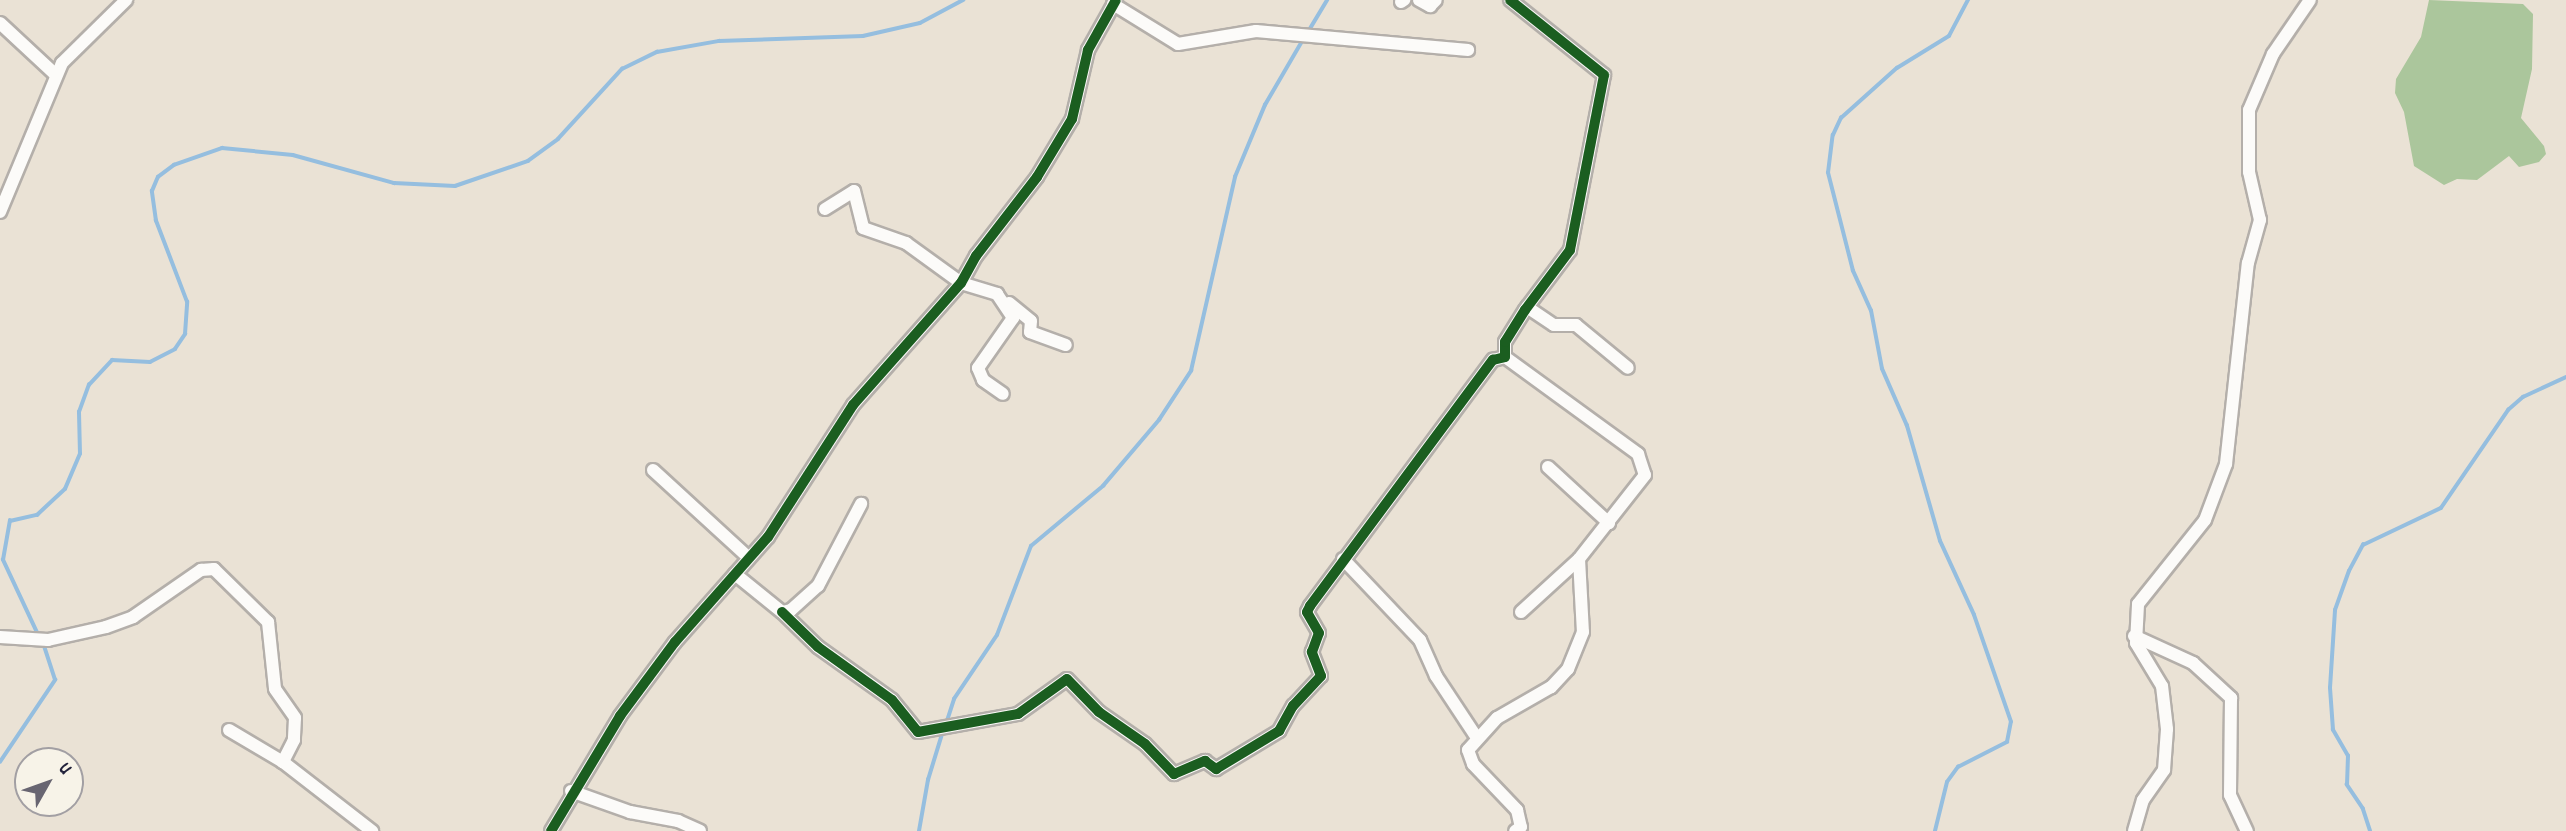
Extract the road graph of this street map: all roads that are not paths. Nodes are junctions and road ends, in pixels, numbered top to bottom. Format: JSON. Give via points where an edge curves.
{"nodes":[{"id":1,"x":126,"y":0,"type":"edge"},
{"id":2,"x":1419,"y":0,"type":"edge"},
{"id":3,"x":1436,"y":0,"type":"edge"},
{"id":4,"x":1510,"y":0,"type":"edge"},
{"id":5,"x":2310,"y":0,"type":"edge"},
{"id":6,"x":1115,"y":2,"type":"edge"},
{"id":7,"x":0,"y":23,"type":"edge"},
{"id":8,"x":1468,"y":50,"type":"dead end"},
{"id":9,"x":57,"y":75,"type":"junction"},
{"id":10,"x":825,"y":209,"type":"dead end"},
{"id":11,"x":0,"y":212,"type":"edge"},
{"id":12,"x":961,"y":283,"type":"junction"},
{"id":13,"x":998,"y":294,"type":"junction"},
{"id":14,"x":1527,"y":307,"type":"junction"},
{"id":15,"x":1066,"y":345,"type":"dead end"},
{"id":16,"x":1505,"y":356,"type":"junction"},
{"id":17,"x":1628,"y":368,"type":"dead end"},
{"id":18,"x":1003,"y":394,"type":"dead end"},
{"id":19,"x":1548,"y":467,"type":"dead end"},
{"id":20,"x":653,"y":470,"type":"dead end"},
{"id":21,"x":861,"y":504,"type":"dead end"},
{"id":22,"x":1609,"y":523,"type":"junction"},
{"id":23,"x":749,"y":558,"type":"junction"},
{"id":24,"x":1343,"y":559,"type":"junction"},
{"id":25,"x":1579,"y":559,"type":"junction"},
{"id":26,"x":735,"y":574,"type":"junction"},
{"id":27,"x":782,"y":612,"type":"junction"},
{"id":28,"x":1521,"y":612,"type":"dead end"},
{"id":29,"x":2134,"y":636,"type":"junction"},
{"id":30,"x":0,"y":637,"type":"edge"},
{"id":31,"x":229,"y":730,"type":"dead end"},
{"id":32,"x":1477,"y":738,"type":"junction"},
{"id":33,"x":283,"y":762,"type":"junction"},
{"id":34,"x":571,"y":791,"type":"junction"},
{"id":35,"x":372,"y":831,"type":"edge"},
{"id":36,"x":551,"y":831,"type":"edge"},
{"id":37,"x":700,"y":831,"type":"edge"},
{"id":38,"x":1514,"y":831,"type":"edge"},
{"id":39,"x":2134,"y":831,"type":"edge"},
{"id":40,"x":2247,"y":831,"type":"edge"}],
"edges":[{"from":1,"to":9,"type":"street","via":[[62,63]]},
{"from":2,"to":3,"type":"street","via":[[1430,6]]},
{"from":4,"to":14,"type":"street","via":[[1604,75],[1570,250]]},
{"from":5,"to":29,"type":"street","via":[[2273,54],[2249,110],[2249,173],[2260,220],[2248,263],[2226,464],[2198,531],[2144,591]]},
{"from":6,"to":8,"type":"street","via":[[1178,44],[1256,31]]},
{"from":6,"to":12,"type":"street","via":[[1088,50],[1072,120]]},
{"from":7,"to":9,"type":"street"},
{"from":9,"to":11,"type":"street"},
{"from":10,"to":12,"type":"street","via":[[854,191],[863,228],[906,243]]},
{"from":12,"to":13,"type":"street"},
{"from":12,"to":23,"type":"street","via":[[853,405],[768,537]]},
{"from":13,"to":15,"type":"street","via":[[1031,321],[1030,331]]},
{"from":13,"to":18,"type":"street","via":[[1013,318],[978,368],[983,380]]},
{"from":14,"to":16,"type":"street","via":[[1505,342]]},
{"from":14,"to":17,"type":"street","via":[[1554,325],[1576,325]]},
{"from":16,"to":22,"type":"street","via":[[1613,433],[1643,462],[1645,475],[1639,487]]},
{"from":16,"to":24,"type":"street","via":[[1493,360]]},
{"from":19,"to":22,"type":"street"},
{"from":20,"to":23,"type":"street"},
{"from":21,"to":27,"type":"street","via":[[818,586]]},
{"from":22,"to":25,"type":"street"},
{"from":23,"to":26,"type":"street"},
{"from":24,"to":27,"type":"street","via":[[1307,612],[1319,633],[1312,652],[1321,676],[1293,706],[1288,720],[1279,731],[1216,769],[1203,761],[1174,774],[1067,679],[1004,718],[912,730],[898,706],[818,647]]},
{"from":24,"to":32,"type":"street","via":[[1420,640],[1436,676]]},
{"from":25,"to":28,"type":"street"},
{"from":25,"to":32,"type":"street","via":[[1583,632],[1575,659],[1551,687],[1513,706]]},
{"from":26,"to":27,"type":"street"},
{"from":26,"to":34,"type":"street","via":[[620,716]]},
{"from":29,"to":39,"type":"street","via":[[2162,686],[2167,729],[2164,770],[2143,800]]},
{"from":29,"to":40,"type":"street","via":[[2193,663],[2231,698],[2230,794]]},
{"from":30,"to":33,"type":"street","via":[[48,640],[106,627],[133,617],[201,570],[214,569],[268,622],[275,689],[295,718],[294,740]]},
{"from":31,"to":33,"type":"street"},
{"from":32,"to":38,"type":"street","via":[[1468,757],[1517,810],[1521,827]]},
{"from":33,"to":35,"type":"street"},
{"from":34,"to":36,"type":"street"},
{"from":34,"to":37,"type":"street"}]}
